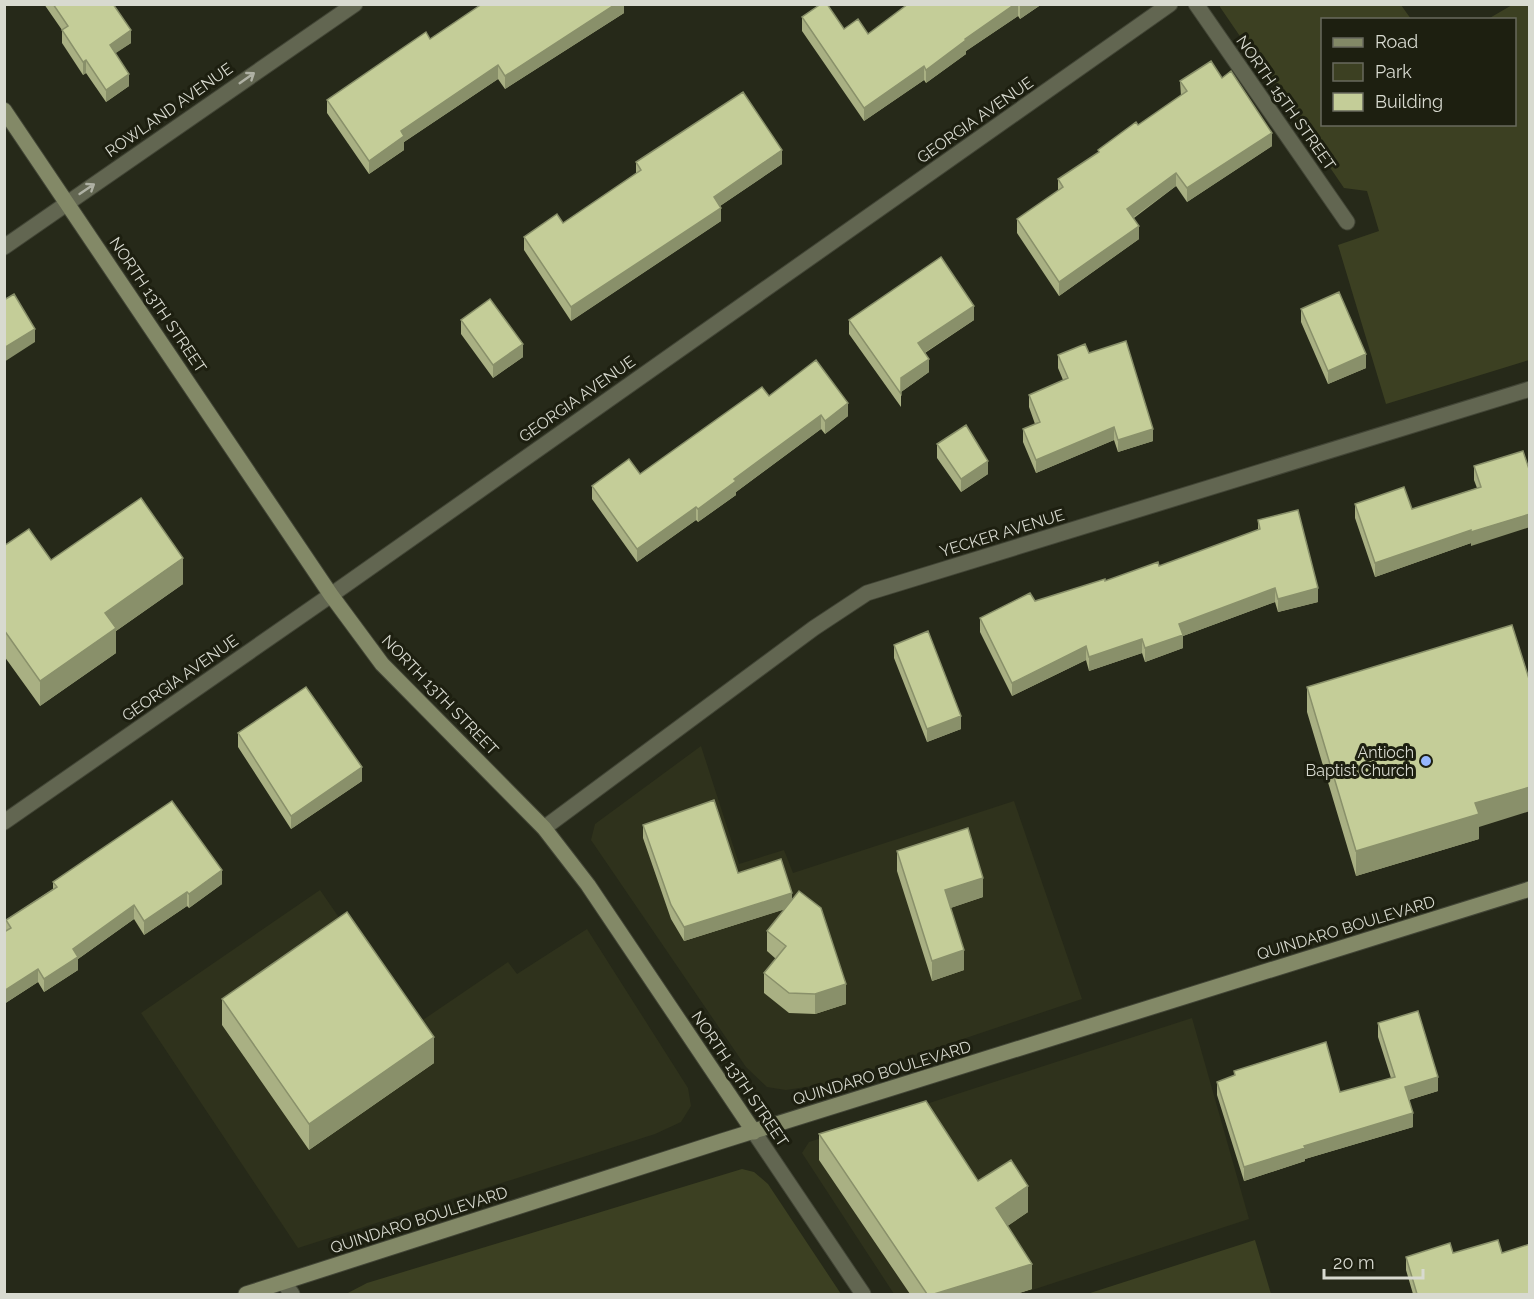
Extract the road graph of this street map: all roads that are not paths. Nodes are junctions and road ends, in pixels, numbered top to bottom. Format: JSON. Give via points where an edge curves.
{"nodes":[{"id":1,"x":355,"y":4,"type":"edge"},
{"id":2,"x":1170,"y":4,"type":"edge"},
{"id":3,"x":1196,"y":4,"type":"edge"},
{"id":4,"x":4,"y":110,"type":"edge"},
{"id":5,"x":67,"y":202,"type":"junction"},
{"id":6,"x":1347,"y":222,"type":"dead end"},
{"id":7,"x":4,"y":247,"type":"edge"},
{"id":8,"x":1530,"y":389,"type":"edge"},
{"id":9,"x":331,"y":595,"type":"junction"},
{"id":10,"x":4,"y":822,"type":"edge"},
{"id":11,"x":544,"y":828,"type":"junction"},
{"id":12,"x":1530,"y":889,"type":"edge"},
{"id":13,"x":754,"y":1132,"type":"junction"},
{"id":14,"x":288,"y":1289,"type":"edge"},
{"id":15,"x":246,"y":1294,"type":"edge"},
{"id":16,"x":863,"y":1294,"type":"edge"}],
"edges":[{"from":5,"to":1,"type":"street","name":"ROWLAND AVENUE","one_way":true},
{"from":2,"to":9,"type":"street","name":"GEORGIA AVENUE"},
{"from":3,"to":6,"type":"street","name":"NORTH 15TH STREET"},
{"from":4,"to":5,"type":"main road","name":"NORTH 13TH STREET"},
{"from":5,"to":7,"type":"street","name":"ROWLAND AVENUE"},
{"from":5,"to":9,"type":"main road","name":"NORTH 13TH STREET"},
{"from":8,"to":11,"type":"street","name":"YECKER AVENUE","via":[[867,593]]},
{"from":9,"to":10,"type":"street","name":"GEORGIA AVENUE"},
{"from":9,"to":11,"type":"main road","name":"NORTH 13TH STREET","via":[[382,664]]},
{"from":11,"to":13,"type":"main road","name":"NORTH 13TH STREET","via":[[588,885]]},
{"from":12,"to":13,"type":"main road","name":"QUINDARO BOULEVARD"},
{"from":13,"to":14,"type":"main road","name":"QUINDARO BOULEVARD"},
{"from":13,"to":16,"type":"street","name":"NORTH 13TH STREET"},
{"from":14,"to":15,"type":"main road","name":"QUINDARO BOULEVARD"}]}
